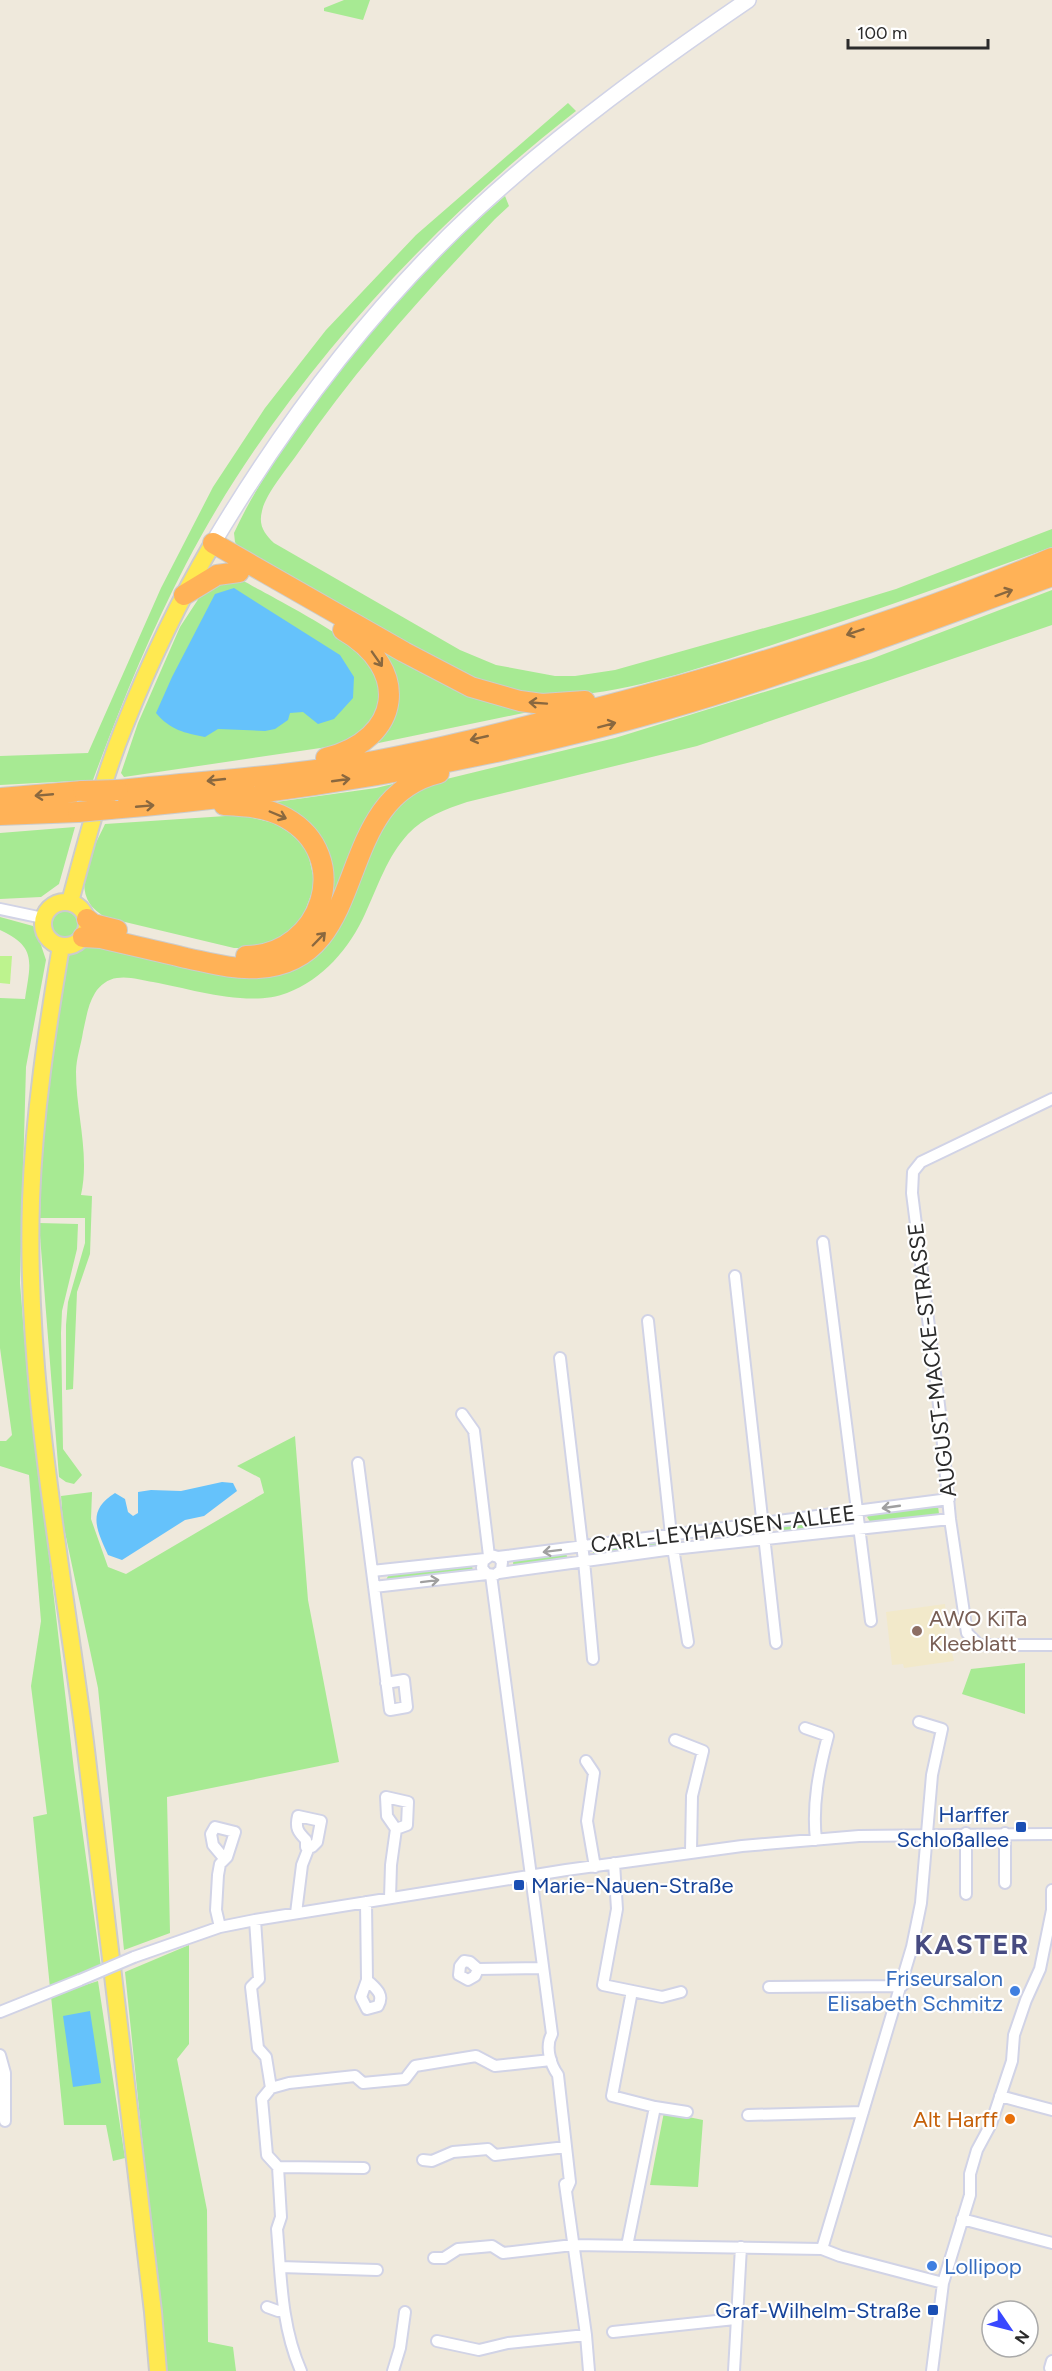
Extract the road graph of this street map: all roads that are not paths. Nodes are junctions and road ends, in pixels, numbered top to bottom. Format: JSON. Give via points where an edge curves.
{"nodes":[{"id":1,"x":748,"y":0,"type":"edge"},
{"id":2,"x":210,"y":548,"type":"junction"},
{"id":3,"x":1052,"y":558,"type":"edge"},
{"id":4,"x":240,"y":572,"type":"junction"},
{"id":5,"x":1052,"y":576,"type":"edge"},
{"id":6,"x":184,"y":595,"type":"junction"},
{"id":7,"x":658,"y":692,"type":"junction"},
{"id":8,"x":509,"y":749,"type":"junction"},
{"id":9,"x":274,"y":774,"type":"junction"},
{"id":10,"x":0,"y":798,"type":"edge"},
{"id":11,"x":179,"y":803,"type":"junction"},
{"id":12,"x":0,"y":815,"type":"edge"},
{"id":13,"x":70,"y":902,"type":"junction"},
{"id":14,"x":0,"y":909,"type":"edge"},
{"id":15,"x":43,"y":918,"type":"junction"},
{"id":16,"x":85,"y":928,"type":"junction"},
{"id":17,"x":62,"y":946,"type":"junction"},
{"id":18,"x":1052,"y":1099,"type":"edge"},
{"id":19,"x":823,"y":1242,"type":"dead end"},
{"id":20,"x":735,"y":1276,"type":"dead end"},
{"id":21,"x":648,"y":1321,"type":"dead end"},
{"id":22,"x":560,"y":1358,"type":"dead end"},
{"id":23,"x":462,"y":1414,"type":"dead end"},
{"id":24,"x":358,"y":1463,"type":"dead end"},
{"id":25,"x":949,"y":1499,"type":"junction"},
{"id":26,"x":857,"y":1512,"type":"junction"},
{"id":27,"x":950,"y":1519,"type":"junction"},
{"id":28,"x":762,"y":1524,"type":"junction"},
{"id":29,"x":859,"y":1529,"type":"junction"},
{"id":30,"x":671,"y":1535,"type":"junction"},
{"id":31,"x":765,"y":1539,"type":"junction"},
{"id":32,"x":583,"y":1547,"type":"junction"},
{"id":33,"x":673,"y":1549,"type":"junction"},
{"id":34,"x":490,"y":1557,"type":"junction"},
{"id":35,"x":584,"y":1561,"type":"junction"},
{"id":36,"x":372,"y":1571,"type":"junction"},
{"id":37,"x":492,"y":1574,"type":"junction"},
{"id":38,"x":374,"y":1587,"type":"junction"},
{"id":39,"x":871,"y":1621,"type":"dead end"},
{"id":40,"x":688,"y":1642,"type":"dead end"},
{"id":41,"x":776,"y":1643,"type":"dead end"},
{"id":42,"x":1052,"y":1645,"type":"edge"},
{"id":43,"x":593,"y":1659,"type":"dead end"},
{"id":44,"x":386,"y":1683,"type":"dead end"},
{"id":45,"x":919,"y":1722,"type":"dead end"},
{"id":46,"x":805,"y":1728,"type":"dead end"},
{"id":47,"x":675,"y":1740,"type":"dead end"},
{"id":48,"x":586,"y":1761,"type":"dead end"},
{"id":49,"x":396,"y":1829,"type":"dead end"},
{"id":50,"x":966,"y":1833,"type":"junction"},
{"id":51,"x":1005,"y":1833,"type":"junction"},
{"id":52,"x":926,"y":1834,"type":"junction"},
{"id":53,"x":1052,"y":1834,"type":"edge"},
{"id":54,"x":816,"y":1840,"type":"junction"},
{"id":55,"x":309,"y":1847,"type":"dead end"},
{"id":56,"x":691,"y":1851,"type":"junction"},
{"id":57,"x":227,"y":1857,"type":"dead end"},
{"id":58,"x":614,"y":1863,"type":"junction"},
{"id":59,"x":595,"y":1867,"type":"junction"},
{"id":60,"x":532,"y":1876,"type":"junction"},
{"id":61,"x":1005,"y":1883,"type":"dead end"},
{"id":62,"x":1052,"y":1890,"type":"edge"},
{"id":63,"x":966,"y":1894,"type":"dead end"},
{"id":64,"x":390,"y":1898,"type":"junction"},
{"id":65,"x":366,"y":1902,"type":"junction"},
{"id":66,"x":296,"y":1913,"type":"junction"},
{"id":67,"x":255,"y":1920,"type":"junction"},
{"id":68,"x":220,"y":1927,"type":"junction"},
{"id":69,"x":543,"y":1968,"type":"junction"},
{"id":70,"x":478,"y":1969,"type":"dead end"},
{"id":71,"x":1040,"y":1969,"type":"junction"},
{"id":72,"x":1052,"y":1972,"type":"edge"},
{"id":73,"x":367,"y":1980,"type":"dead end"},
{"id":74,"x":902,"y":1986,"type":"junction"},
{"id":75,"x":769,"y":1987,"type":"dead end"},
{"id":76,"x":632,"y":1991,"type":"junction"},
{"id":77,"x":681,"y":1992,"type":"dead end"},
{"id":78,"x":0,"y":2012,"type":"edge"},
{"id":79,"x":0,"y":2055,"type":"edge"},
{"id":80,"x":552,"y":2064,"type":"junction"},
{"id":81,"x":272,"y":2088,"type":"junction"},
{"id":82,"x":1000,"y":2096,"type":"junction"},
{"id":83,"x":655,"y":2107,"type":"junction"},
{"id":84,"x":1052,"y":2110,"type":"edge"},
{"id":85,"x":687,"y":2112,"type":"dead end"},
{"id":86,"x":863,"y":2112,"type":"junction"},
{"id":87,"x":748,"y":2115,"type":"dead end"},
{"id":88,"x":5,"y":2121,"type":"dead end"},
{"id":89,"x":566,"y":2151,"type":"junction"},
{"id":90,"x":423,"y":2160,"type":"dead end"},
{"id":91,"x":278,"y":2167,"type":"junction"},
{"id":92,"x":363,"y":2168,"type":"dead end"},
{"id":93,"x":962,"y":2219,"type":"junction"},
{"id":94,"x":1052,"y":2243,"type":"edge"},
{"id":95,"x":573,"y":2245,"type":"junction"},
{"id":96,"x":627,"y":2246,"type":"junction"},
{"id":97,"x":741,"y":2247,"type":"junction"},
{"id":98,"x":822,"y":2248,"type":"junction"},
{"id":99,"x":434,"y":2258,"type":"dead end"},
{"id":100,"x":280,"y":2266,"type":"junction"},
{"id":101,"x":377,"y":2270,"type":"dead end"},
{"id":102,"x":943,"y":2283,"type":"junction"},
{"id":103,"x":267,"y":2307,"type":"dead end"},
{"id":104,"x":283,"y":2310,"type":"junction"},
{"id":105,"x":405,"y":2312,"type":"dead end"},
{"id":106,"x":735,"y":2319,"type":"junction"},
{"id":107,"x":613,"y":2332,"type":"dead end"},
{"id":108,"x":586,"y":2335,"type":"junction"},
{"id":109,"x":437,"y":2341,"type":"dead end"},
{"id":110,"x":158,"y":2371,"type":"edge"},
{"id":111,"x":301,"y":2371,"type":"edge"},
{"id":112,"x":393,"y":2371,"type":"edge"},
{"id":113,"x":589,"y":2371,"type":"edge"},
{"id":114,"x":734,"y":2371,"type":"edge"},
{"id":115,"x":932,"y":2371,"type":"edge"}],
"edges":[{"from":1,"to":2,"type":"main road","via":[[589,115],[478,208],[430,256],[371,320],[292,419]]},
{"from":2,"to":4,"type":"highway"},
{"from":2,"to":6,"type":"main road"},
{"from":7,"to":2,"type":"highway","one_way":true,"via":[[637,690],[562,704],[520,701],[487,693]]},
{"from":3,"to":7,"type":"highway","one_way":true,"via":[[930,606]]},
{"from":4,"to":6,"type":"highway","via":[[217,575]]},
{"from":4,"to":9,"type":"highway","one_way":true,"via":[[355,637],[379,661],[387,681],[385,714],[364,742],[338,755]]},
{"from":8,"to":5,"type":"highway","one_way":true,"via":[[668,709],[780,674]]},
{"from":6,"to":13,"type":"main road","via":[[123,729],[92,819]]},
{"from":7,"to":9,"type":"highway","one_way":true,"via":[[384,759]]},
{"from":11,"to":8,"type":"highway","one_way":true,"via":[[378,775]]},
{"from":16,"to":8,"type":"highway","one_way":true,"via":[[101,938],[221,965],[258,968],[282,964],[311,947],[331,924],[369,832],[396,795],[425,777],[477,763]]},
{"from":9,"to":10,"type":"highway","one_way":true,"bridge":true},
{"from":12,"to":11,"type":"highway","one_way":true,"bridge":true},
{"from":11,"to":16,"type":"highway","one_way":true,"via":[[260,808],[299,827],[320,859],[323,879],[320,905],[308,927],[281,949],[256,956],[220,954],[93,924]]},
{"from":13,"to":15,"type":"main road","via":[[56,903]]},
{"from":13,"to":16,"type":"main road","via":[[81,908]]},
{"from":14,"to":15,"type":"street"},
{"from":15,"to":17,"type":"main road","via":[[48,939]]},
{"from":16,"to":17,"type":"main road","via":[[73,945]]},
{"from":17,"to":110,"type":"main road","via":[[34,1130],[32,1296],[50,1491],[85,1742]]},
{"from":18,"to":25,"type":"street","name":"AUGUST-MACKE-STRASSE","via":[[921,1162],[913,1172],[912,1193]]},
{"from":19,"to":26,"type":"street"},
{"from":20,"to":28,"type":"street"},
{"from":21,"to":30,"type":"street"},
{"from":22,"to":32,"type":"street"},
{"from":23,"to":34,"type":"street","via":[[474,1431]]},
{"from":24,"to":36,"type":"street"},
{"from":25,"to":26,"type":"street","name":"CARL-LEYHAUSEN-ALLEE","one_way":true},
{"from":25,"to":27,"type":"street","name":"AUGUST-MACKE-STRASSE"},
{"from":26,"to":28,"type":"street","name":"CARL-LEYHAUSEN-ALLEE"},
{"from":26,"to":29,"type":"street"},
{"from":27,"to":29,"type":"street","name":"CARL-LEYHAUSEN-ALLEE"},
{"from":27,"to":42,"type":"street","name":"AUGUST-MACKE-STRASSE","via":[[967,1633],[972,1640],[986,1646]]},
{"from":28,"to":30,"type":"street","name":"CARL-LEYHAUSEN-ALLEE"},
{"from":28,"to":31,"type":"street"},
{"from":29,"to":31,"type":"street","name":"CARL-LEYHAUSEN-ALLEE"},
{"from":29,"to":39,"type":"street"},
{"from":30,"to":32,"type":"street","name":"CARL-LEYHAUSEN-ALLEE"},
{"from":30,"to":33,"type":"street"},
{"from":31,"to":33,"type":"street","name":"CARL-LEYHAUSEN-ALLEE"},
{"from":31,"to":41,"type":"street"},
{"from":32,"to":34,"type":"street","name":"CARL-LEYHAUSEN-ALLEE","one_way":true},
{"from":32,"to":35,"type":"street"},
{"from":33,"to":35,"type":"street","name":"CARL-LEYHAUSEN-ALLEE"},
{"from":33,"to":40,"type":"street"},
{"from":34,"to":36,"type":"street","name":"CARL-LEYHAUSEN-ALLEE"},
{"from":34,"to":37,"type":"street","via":[[482,1568]]},
{"from":34,"to":37,"type":"street","via":[[502,1566]]},
{"from":35,"to":37,"type":"street","name":"CARL-LEYHAUSEN-ALLEE"},
{"from":35,"to":43,"type":"street"},
{"from":36,"to":38,"type":"street"},
{"from":38,"to":37,"type":"street","name":"CARL-LEYHAUSEN-ALLEE","one_way":true},
{"from":37,"to":60,"type":"street"},
{"from":38,"to":44,"type":"street"},
{"from":45,"to":52,"type":"street","via":[[942,1729]]},
{"from":46,"to":54,"type":"street","via":[[828,1736],[813,1819]]},
{"from":47,"to":56,"type":"street","via":[[704,1751],[692,1796]]},
{"from":48,"to":59,"type":"street","via":[[594,1773],[587,1821]]},
{"from":49,"to":64,"type":"street"},
{"from":50,"to":51,"type":"street"},
{"from":50,"to":52,"type":"street"},
{"from":50,"to":63,"type":"street"},
{"from":51,"to":53,"type":"street"},
{"from":51,"to":61,"type":"street"},
{"from":52,"to":54,"type":"street"},
{"from":52,"to":74,"type":"street","via":[[921,1903]]},
{"from":54,"to":56,"type":"street"},
{"from":55,"to":66,"type":"street","via":[[302,1865]]},
{"from":56,"to":58,"type":"street"},
{"from":57,"to":68,"type":"street","via":[[220,1864],[215,1893]]},
{"from":58,"to":59,"type":"street"},
{"from":58,"to":76,"type":"street","via":[[617,1909],[603,1985]]},
{"from":59,"to":60,"type":"street"},
{"from":60,"to":64,"type":"street"},
{"from":60,"to":69,"type":"street"},
{"from":62,"to":71,"type":"street","via":[[1052,1910]]},
{"from":64,"to":65,"type":"street"},
{"from":65,"to":66,"type":"street"},
{"from":65,"to":73,"type":"street"},
{"from":66,"to":67,"type":"street"},
{"from":67,"to":68,"type":"street"},
{"from":67,"to":81,"type":"street","via":[[259,1979],[251,1987],[258,2048],[266,2057]]},
{"from":68,"to":78,"type":"street","bridge":true,"via":[[134,1957]]},
{"from":69,"to":70,"type":"street"},
{"from":69,"to":80,"type":"street"},
{"from":71,"to":72,"type":"street"},
{"from":71,"to":82,"type":"street","via":[[1014,2035],[1012,2061]]},
{"from":74,"to":75,"type":"street"},
{"from":74,"to":86,"type":"street"},
{"from":76,"to":77,"type":"street","via":[[662,1997]]},
{"from":76,"to":83,"type":"street","via":[[612,2096]]},
{"from":79,"to":88,"type":"street","via":[[5,2073]]},
{"from":80,"to":81,"type":"street","via":[[495,2066],[476,2056],[415,2066],[405,2079],[363,2083],[355,2076]]},
{"from":80,"to":89,"type":"street"},
{"from":81,"to":91,"type":"street","via":[[262,2098],[267,2155]]},
{"from":82,"to":84,"type":"street"},
{"from":82,"to":93,"type":"street","via":[[977,2150]]},
{"from":83,"to":85,"type":"street"},
{"from":83,"to":96,"type":"street"},
{"from":86,"to":87,"type":"street"},
{"from":86,"to":98,"type":"street"},
{"from":89,"to":90,"type":"street","via":[[495,2155],[488,2149]]},
{"from":89,"to":95,"type":"street","via":[[562,2160]]},
{"from":91,"to":92,"type":"street"},
{"from":91,"to":100,"type":"street"},
{"from":93,"to":94,"type":"street"},
{"from":93,"to":102,"type":"street"},
{"from":95,"to":96,"type":"street"},
{"from":95,"to":99,"type":"street","via":[[503,2253],[492,2246],[459,2249],[444,2258]]},
{"from":95,"to":108,"type":"street"},
{"from":96,"to":97,"type":"street"},
{"from":97,"to":98,"type":"street"},
{"from":97,"to":106,"type":"street"},
{"from":98,"to":102,"type":"street"},
{"from":100,"to":101,"type":"street"},
{"from":100,"to":104,"type":"street"},
{"from":102,"to":115,"type":"street"},
{"from":103,"to":104,"type":"street"},
{"from":104,"to":111,"type":"street"},
{"from":105,"to":112,"type":"street","via":[[405,2334]]},
{"from":106,"to":107,"type":"street"},
{"from":106,"to":114,"type":"street"},
{"from":108,"to":109,"type":"street","via":[[478,2350]]},
{"from":108,"to":113,"type":"street"}]}
